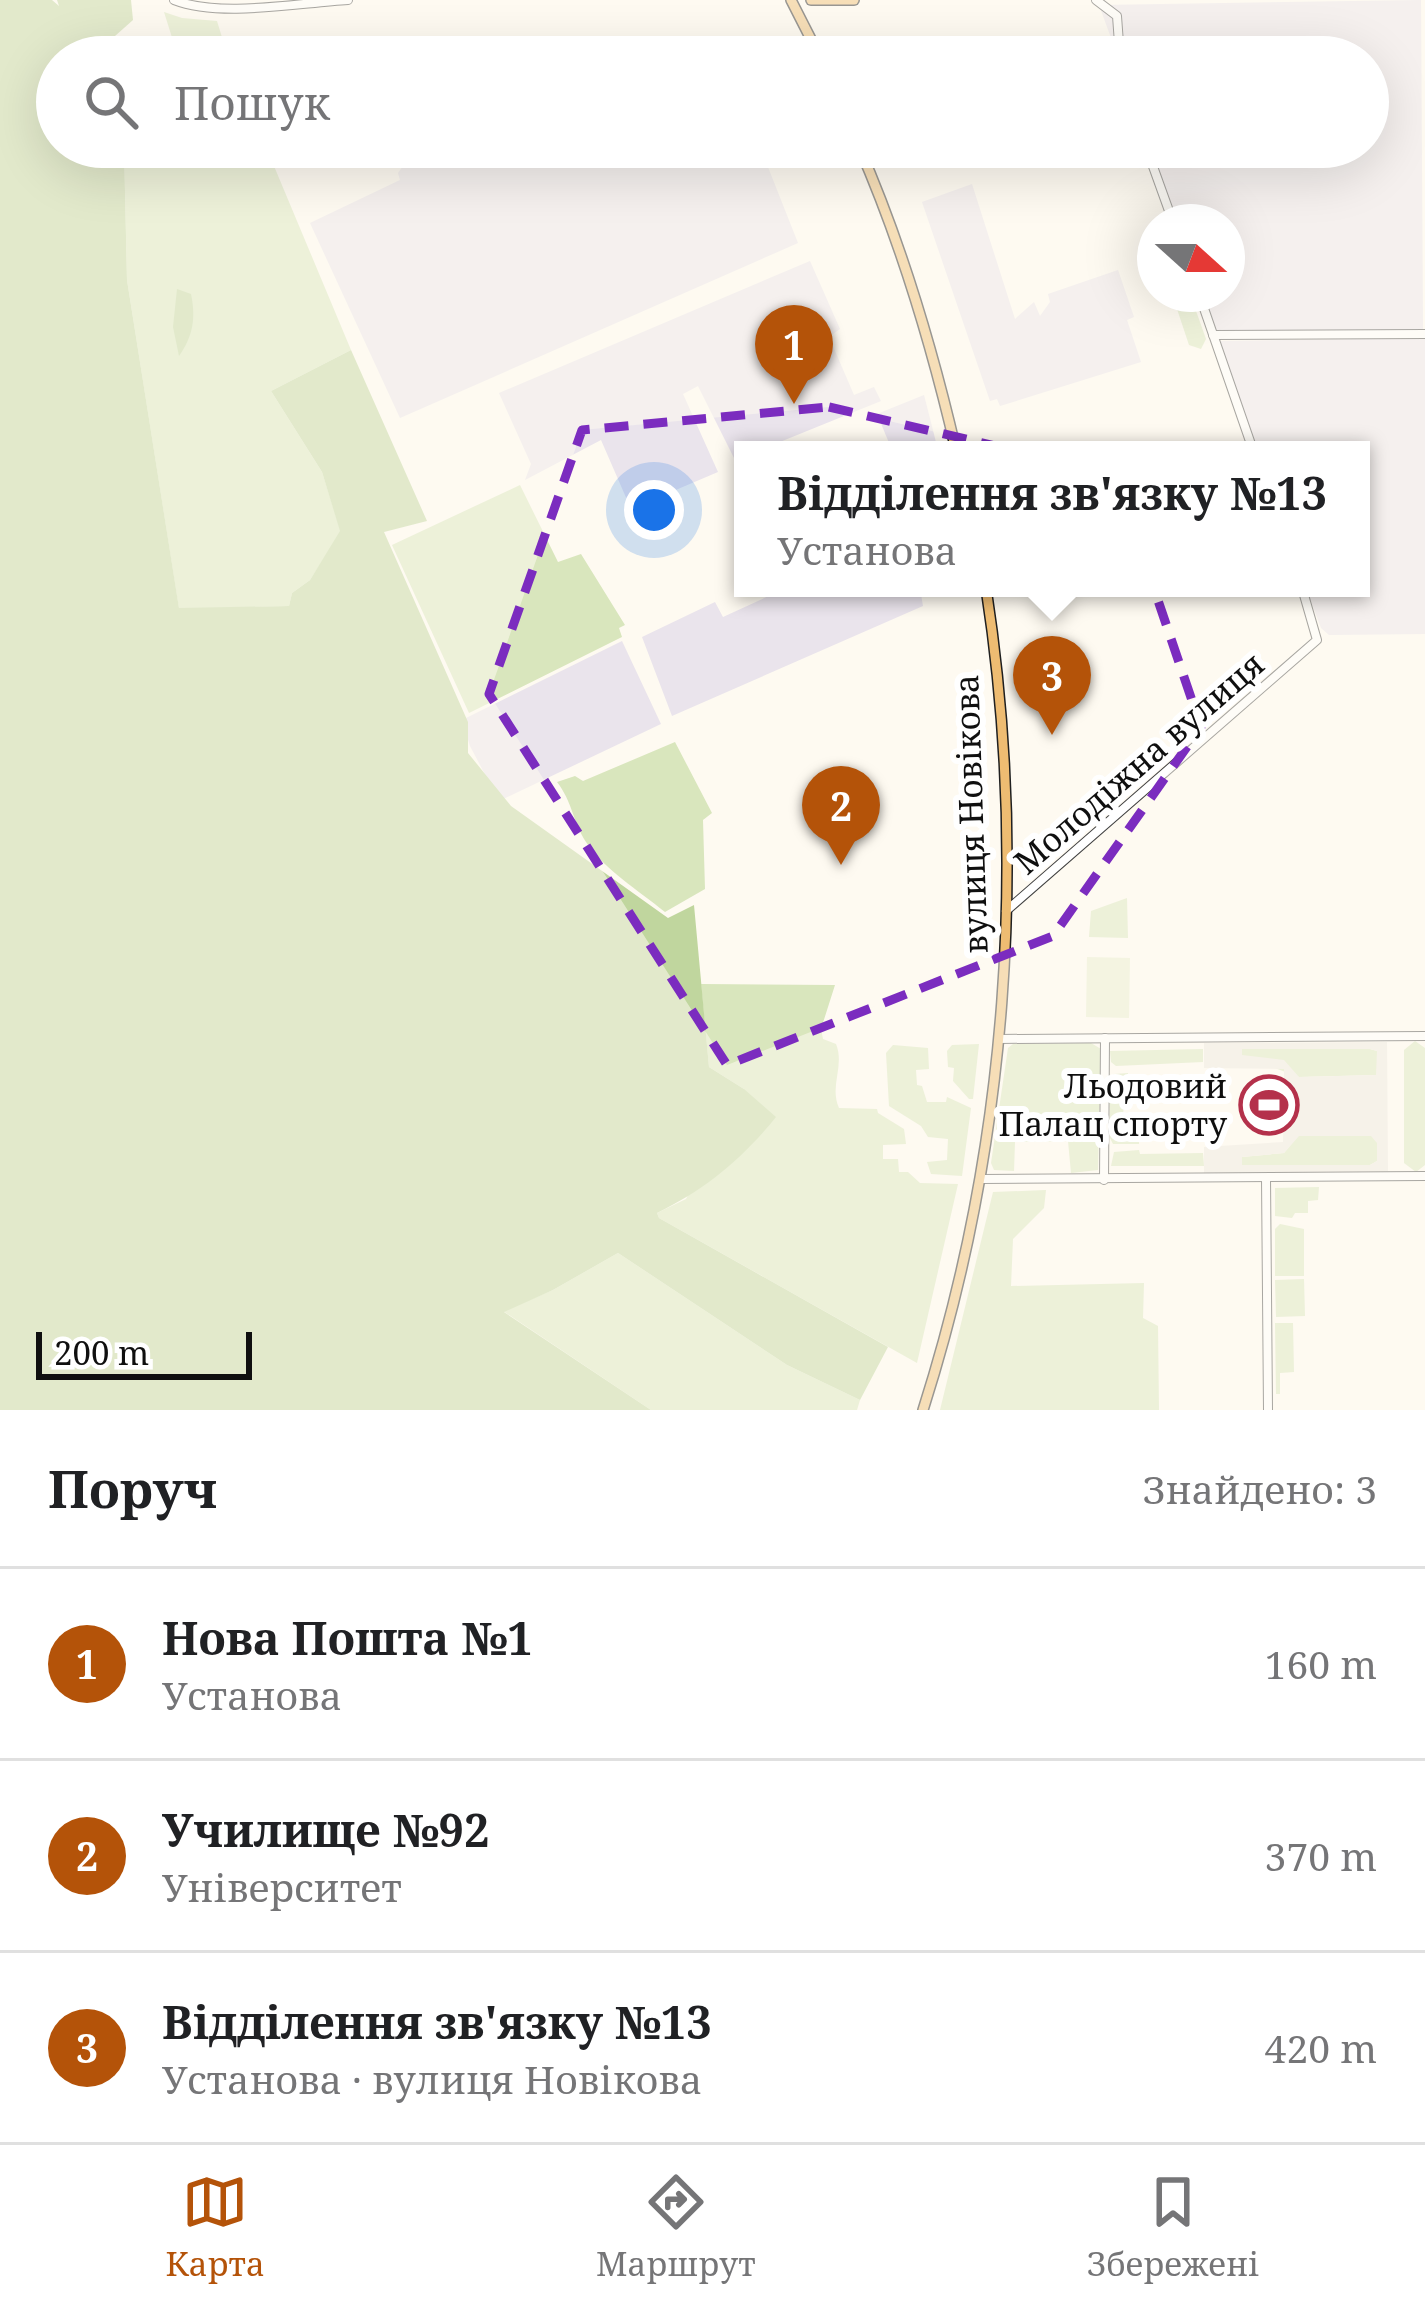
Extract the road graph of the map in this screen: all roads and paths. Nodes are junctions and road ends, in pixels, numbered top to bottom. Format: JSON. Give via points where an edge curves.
{"nodes":[{"id":1,"x":174,"y":0,"type":"edge"},
{"id":2,"x":348,"y":0,"type":"edge"},
{"id":3,"x":791,"y":0,"type":"edge"},
{"id":4,"x":812,"y":0,"type":"edge"},
{"id":5,"x":854,"y":0,"type":"edge"},
{"id":6,"x":1096,"y":0,"type":"edge"},
{"id":7,"x":809,"y":36,"type":"edge"},
{"id":8,"x":1118,"y":36,"type":"edge"},
{"id":9,"x":867,"y":168,"type":"edge"},
{"id":10,"x":1154,"y":168,"type":"edge"},
{"id":11,"x":1167,"y":204,"type":"edge"},
{"id":12,"x":1205,"y":312,"type":"edge"},
{"id":13,"x":1425,"y":334,"type":"edge"},
{"id":14,"x":1213,"y":335,"type":"junction"},
{"id":15,"x":954,"y":441,"type":"edge"},
{"id":16,"x":1250,"y":441,"type":"edge"},
{"id":17,"x":987,"y":597,"type":"edge"},
{"id":18,"x":1305,"y":597,"type":"edge"},
{"id":19,"x":1006,"y":911,"type":"junction"},
{"id":20,"x":1425,"y":1036,"type":"edge"},
{"id":21,"x":1105,"y":1038,"type":"junction"},
{"id":22,"x":999,"y":1039,"type":"junction"},
{"id":23,"x":1425,"y":1176,"type":"edge"},
{"id":24,"x":1266,"y":1178,"type":"junction"},
{"id":25,"x":1104,"y":1180,"type":"junction"},
{"id":26,"x":981,"y":1184,"type":"junction"},
{"id":27,"x":923,"y":1410,"type":"edge"},
{"id":28,"x":1268,"y":1410,"type":"edge"}],
"edges":[{"from":1,"to":2,"type":"street","via":[[244,7]]},
{"from":3,"to":7,"type":"main road"},
{"from":4,"to":5,"type":"main road"},
{"from":6,"to":8,"type":"street","via":[[1117,16]]},
{"from":9,"to":15,"type":"main road","via":[[906,270]]},
{"from":10,"to":11,"type":"street"},
{"from":12,"to":14,"type":"street"},
{"from":13,"to":14,"type":"street"},
{"from":14,"to":16,"type":"street"},
{"from":17,"to":19,"type":"main road","name":"вулиця Новікова"},
{"from":18,"to":19,"type":"street","name":"Молодіжна вулиця","via":[[1317,640]]},
{"from":19,"to":22,"type":"main road","name":"вулиця Новікова"},
{"from":20,"to":21,"type":"street"},
{"from":21,"to":22,"type":"street"},
{"from":21,"to":25,"type":"street"},
{"from":22,"to":26,"type":"main road","name":"вулиця Новікова"},
{"from":23,"to":24,"type":"street"},
{"from":24,"to":25,"type":"street"},
{"from":24,"to":28,"type":"street"},
{"from":25,"to":26,"type":"street"},
{"from":26,"to":27,"type":"main road"}]}
